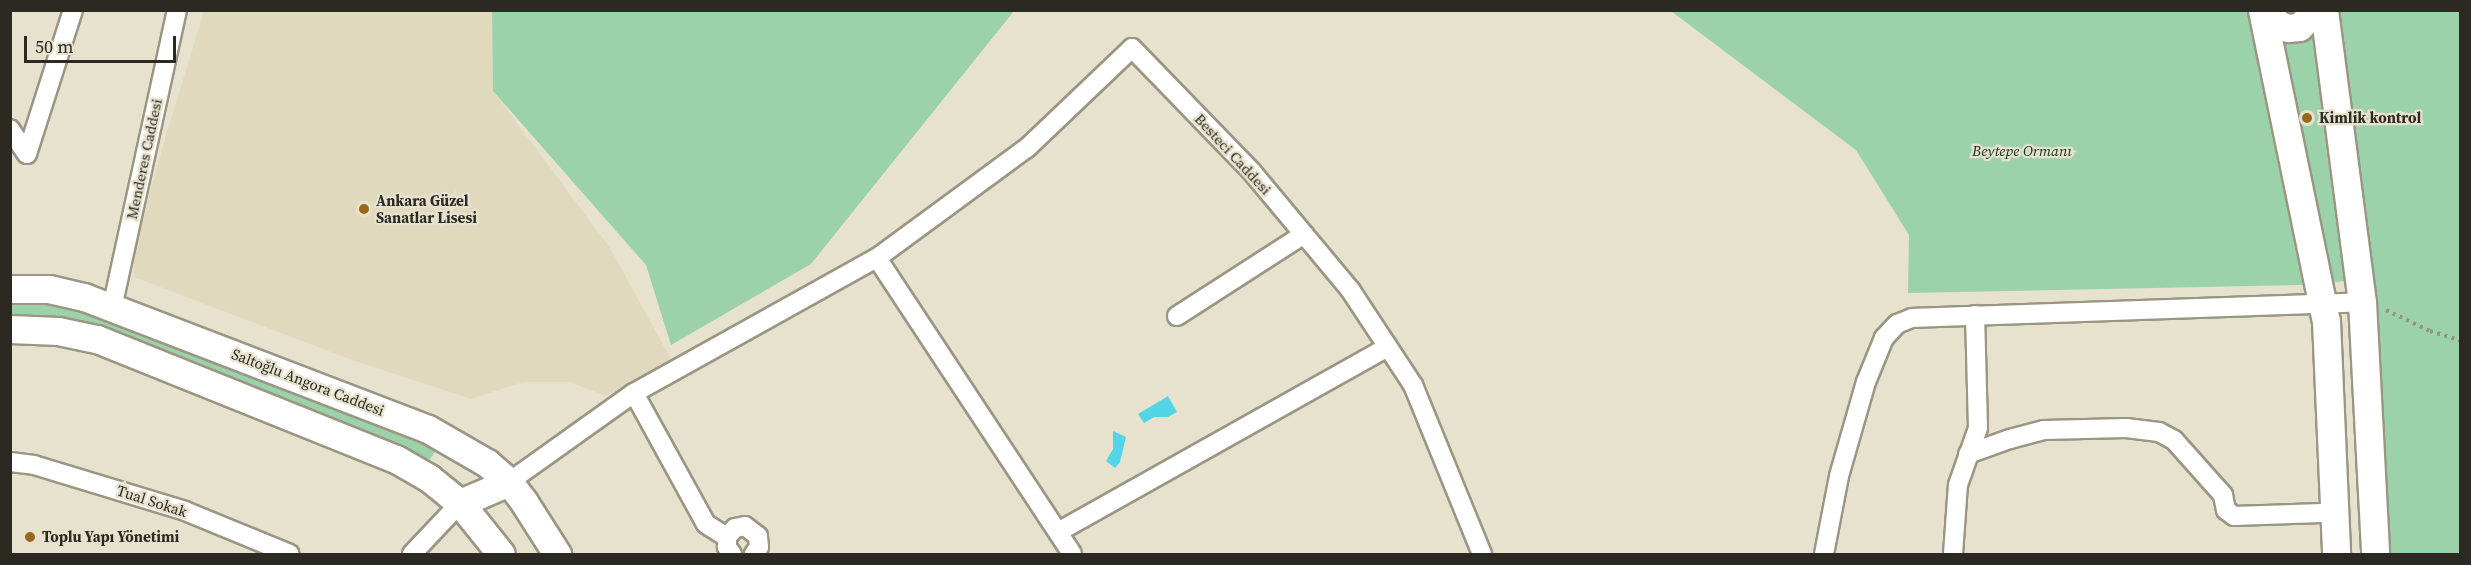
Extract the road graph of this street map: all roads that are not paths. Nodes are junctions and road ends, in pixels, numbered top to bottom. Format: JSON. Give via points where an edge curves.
{"nodes":[{"id":1,"x":73,"y":10,"type":"edge"},
{"id":2,"x":177,"y":10,"type":"edge"},
{"id":3,"x":2262,"y":10,"type":"edge"},
{"id":4,"x":2268,"y":10,"type":"edge"},
{"id":5,"x":2311,"y":10,"type":"edge"},
{"id":6,"x":2324,"y":10,"type":"edge"},
{"id":7,"x":10,"y":129,"type":"edge"},
{"id":8,"x":1304,"y":234,"type":"junction"},
{"id":9,"x":877,"y":258,"type":"junction"},
{"id":10,"x":10,"y":289,"type":"edge"},
{"id":11,"x":2322,"y":302,"type":"junction"},
{"id":12,"x":2362,"y":302,"type":"junction"},
{"id":13,"x":112,"y":308,"type":"junction"},
{"id":14,"x":1974,"y":315,"type":"junction"},
{"id":15,"x":1177,"y":316,"type":"dead end"},
{"id":16,"x":10,"y":329,"type":"edge"},
{"id":17,"x":1388,"y":347,"type":"junction"},
{"id":18,"x":634,"y":393,"type":"junction"},
{"id":19,"x":1968,"y":454,"type":"junction"},
{"id":20,"x":10,"y":462,"type":"edge"},
{"id":21,"x":509,"y":482,"type":"junction"},
{"id":22,"x":460,"y":503,"type":"junction"},
{"id":23,"x":2322,"y":513,"type":"dead end"},
{"id":24,"x":1058,"y":532,"type":"junction"},
{"id":25,"x":730,"y":546,"type":"edge"},
{"id":26,"x":290,"y":555,"type":"edge"},
{"id":27,"x":412,"y":555,"type":"edge"},
{"id":28,"x":501,"y":555,"type":"edge"},
{"id":29,"x":557,"y":555,"type":"edge"},
{"id":30,"x":754,"y":555,"type":"edge"},
{"id":31,"x":1072,"y":555,"type":"edge"},
{"id":32,"x":1482,"y":555,"type":"edge"},
{"id":33,"x":1824,"y":555,"type":"edge"},
{"id":34,"x":1953,"y":555,"type":"edge"},
{"id":35,"x":2336,"y":555,"type":"edge"},
{"id":36,"x":2375,"y":555,"type":"edge"}],
"edges":[{"from":1,"to":7,"type":"street","via":[[27,154]]},
{"from":2,"to":13,"type":"street","name":"Menderes Caddesi"},
{"from":3,"to":11,"type":"street"},
{"from":4,"to":5,"type":"street","via":[[2277,24],[2288,28],[2299,27]]},
{"from":6,"to":12,"type":"street"},
{"from":8,"to":9,"type":"street","name":"Besteci Caddesi","via":[[1252,172],[1132,48],[1027,148]]},
{"from":8,"to":15,"type":"street"},
{"from":8,"to":17,"type":"street","name":"Besteci Caddesi","via":[[1351,291]]},
{"from":9,"to":18,"type":"street"},
{"from":9,"to":24,"type":"street"},
{"from":10,"to":13,"type":"street","name":"Saltoğlu Angora Caddesi","via":[[49,290]]},
{"from":11,"to":12,"type":"street"},
{"from":11,"to":14,"type":"street"},
{"from":11,"to":35,"type":"street"},
{"from":12,"to":36,"type":"street"},
{"from":13,"to":21,"type":"street","name":"Saltoğlu Angora Caddesi","via":[[428,429],[487,463]]},
{"from":14,"to":19,"type":"street","via":[[1978,428]]},
{"from":14,"to":33,"type":"street","via":[[1912,318],[1897,324],[1884,338],[1866,382],[1839,476]]},
{"from":16,"to":22,"type":"street","via":[[58,331],[117,346],[396,459],[429,478]]},
{"from":17,"to":24,"type":"street"},
{"from":17,"to":32,"type":"street","name":"Besteci Caddesi","via":[[1413,385]]},
{"from":18,"to":21,"type":"street"},
{"from":18,"to":25,"type":"street","via":[[706,524]]},
{"from":19,"to":23,"type":"street","via":[[2044,430],[2126,428],[2159,432],[2174,440],[2223,495],[2226,510],[2234,516]]},
{"from":19,"to":34,"type":"street","via":[[1958,485]]},
{"from":20,"to":26,"type":"street","name":"Tual Sokak","via":[[34,465],[185,511]]},
{"from":21,"to":22,"type":"street"},
{"from":21,"to":29,"type":"street","name":"Saltoğlu Angora Caddesi"},
{"from":22,"to":27,"type":"street"},
{"from":22,"to":28,"type":"street"},
{"from":24,"to":31,"type":"street"},
{"from":25,"to":30,"type":"street","via":[[740,526],[751,528],[760,542]]}]}
